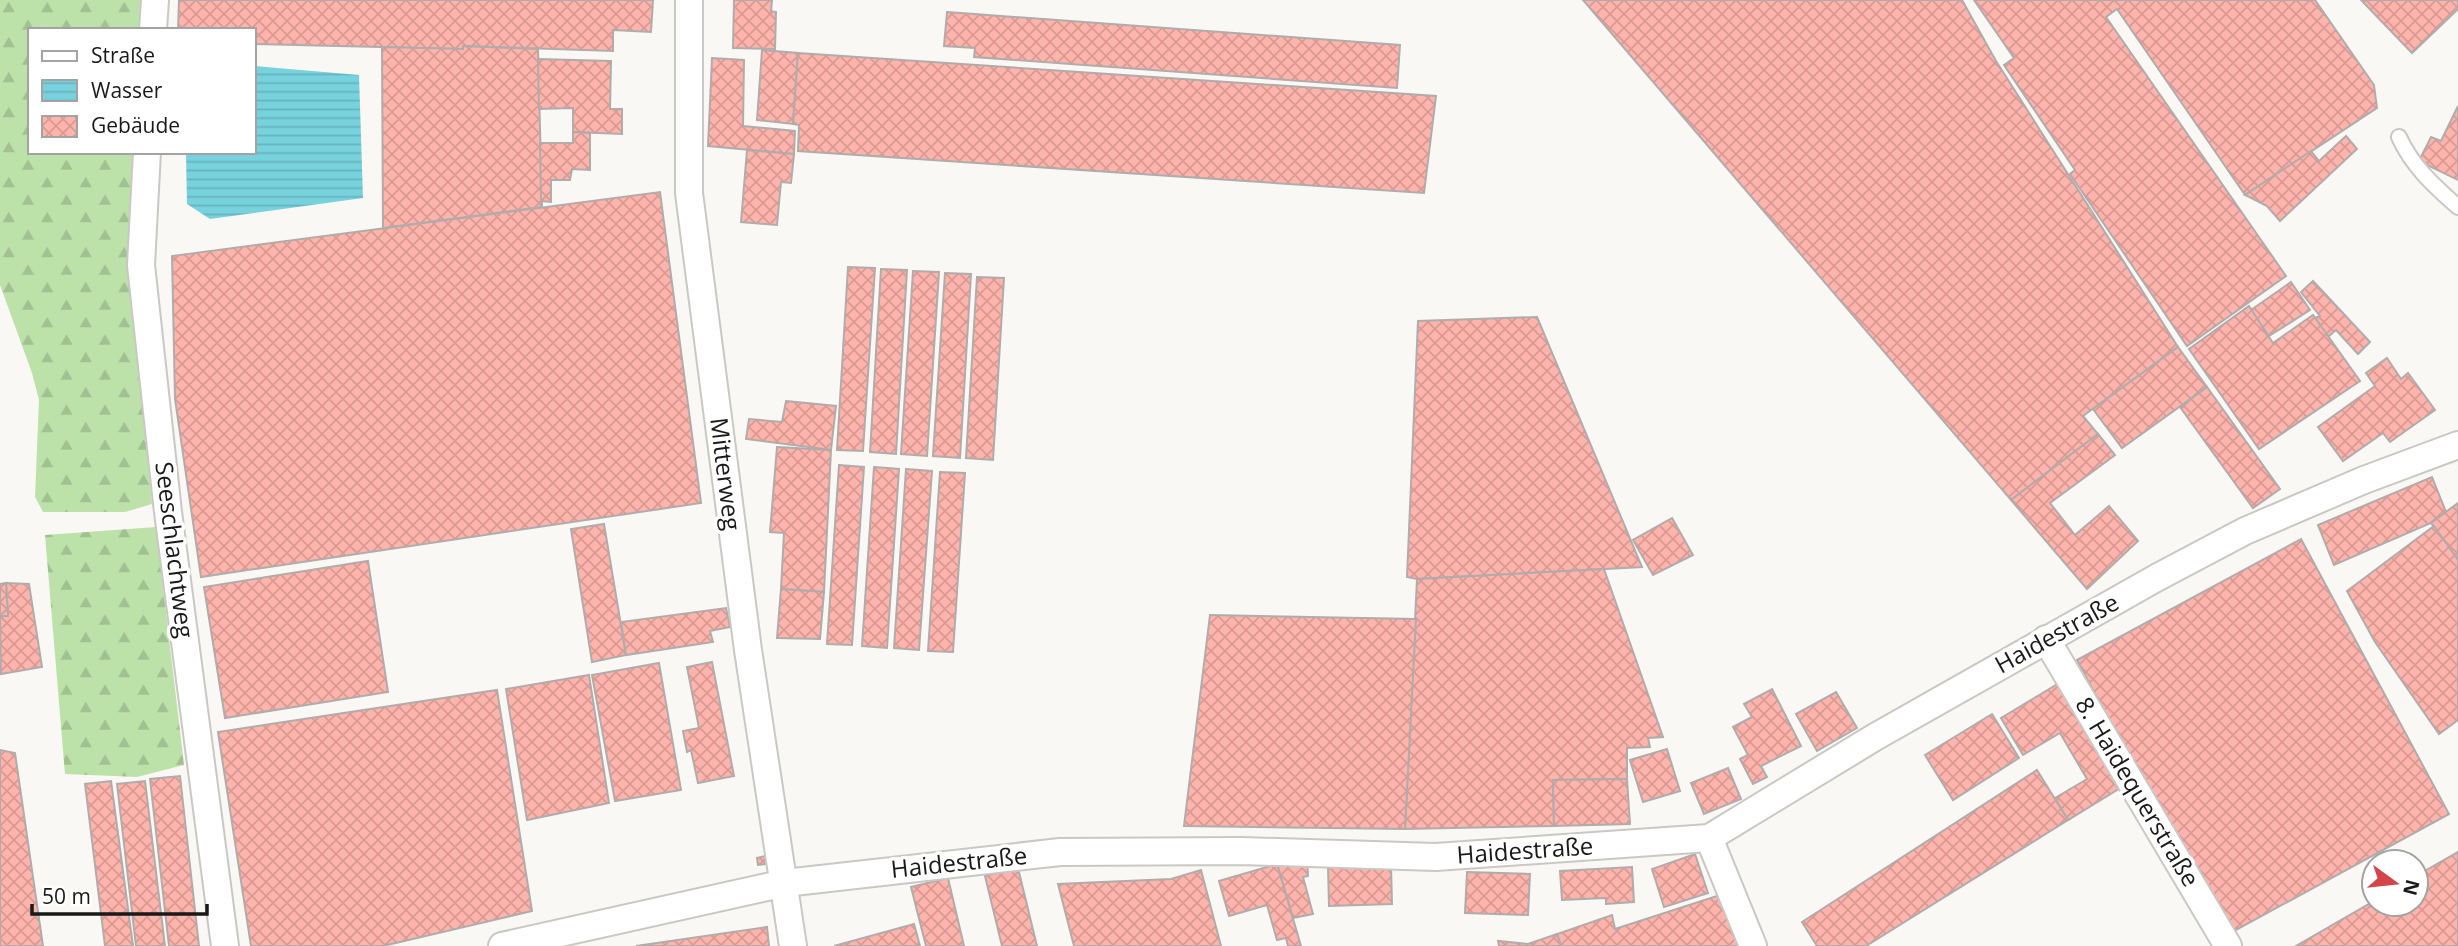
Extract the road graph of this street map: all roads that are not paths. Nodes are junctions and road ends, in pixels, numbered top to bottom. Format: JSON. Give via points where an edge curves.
{"nodes":[{"id":1,"x":155,"y":0,"type":"edge"},
{"id":2,"x":689,"y":0,"type":"edge"},
{"id":3,"x":153,"y":28,"type":"edge"},
{"id":4,"x":2399,"y":137,"type":"dead end"},
{"id":5,"x":147,"y":154,"type":"edge"},
{"id":6,"x":2458,"y":207,"type":"edge"},
{"id":7,"x":2458,"y":445,"type":"edge"},
{"id":8,"x":2046,"y":639,"type":"junction"},
{"id":9,"x":1709,"y":838,"type":"junction"},
{"id":10,"x":785,"y":883,"type":"junction"},
{"id":11,"x":225,"y":946,"type":"edge"},
{"id":12,"x":502,"y":946,"type":"edge"},
{"id":13,"x":793,"y":946,"type":"edge"},
{"id":14,"x":1753,"y":946,"type":"edge"},
{"id":15,"x":2228,"y":946,"type":"edge"}],
"edges":[{"from":1,"to":3,"type":"street"},
{"from":2,"to":10,"type":"street","name":"Mitterweg","via":[[689,194],[748,650]]},
{"from":4,"to":6,"type":"lane","via":[[2420,171]]},
{"from":5,"to":11,"type":"street","name":"Seeschlachtweg","via":[[141,265]]},
{"from":7,"to":8,"type":"street","name":"Haidestraße","via":[[2245,531]]},
{"from":8,"to":9,"type":"street","name":"Haidestraße"},
{"from":8,"to":15,"type":"street","name":"8. Haidequerstraße"},
{"from":9,"to":10,"type":"street","name":"Haidestraße","via":[[1436,857],[1060,852]]},
{"from":9,"to":14,"type":"street"},
{"from":10,"to":12,"type":"street","name":"Haidestraße"},
{"from":10,"to":13,"type":"street","name":"Mitterweg"}]}
